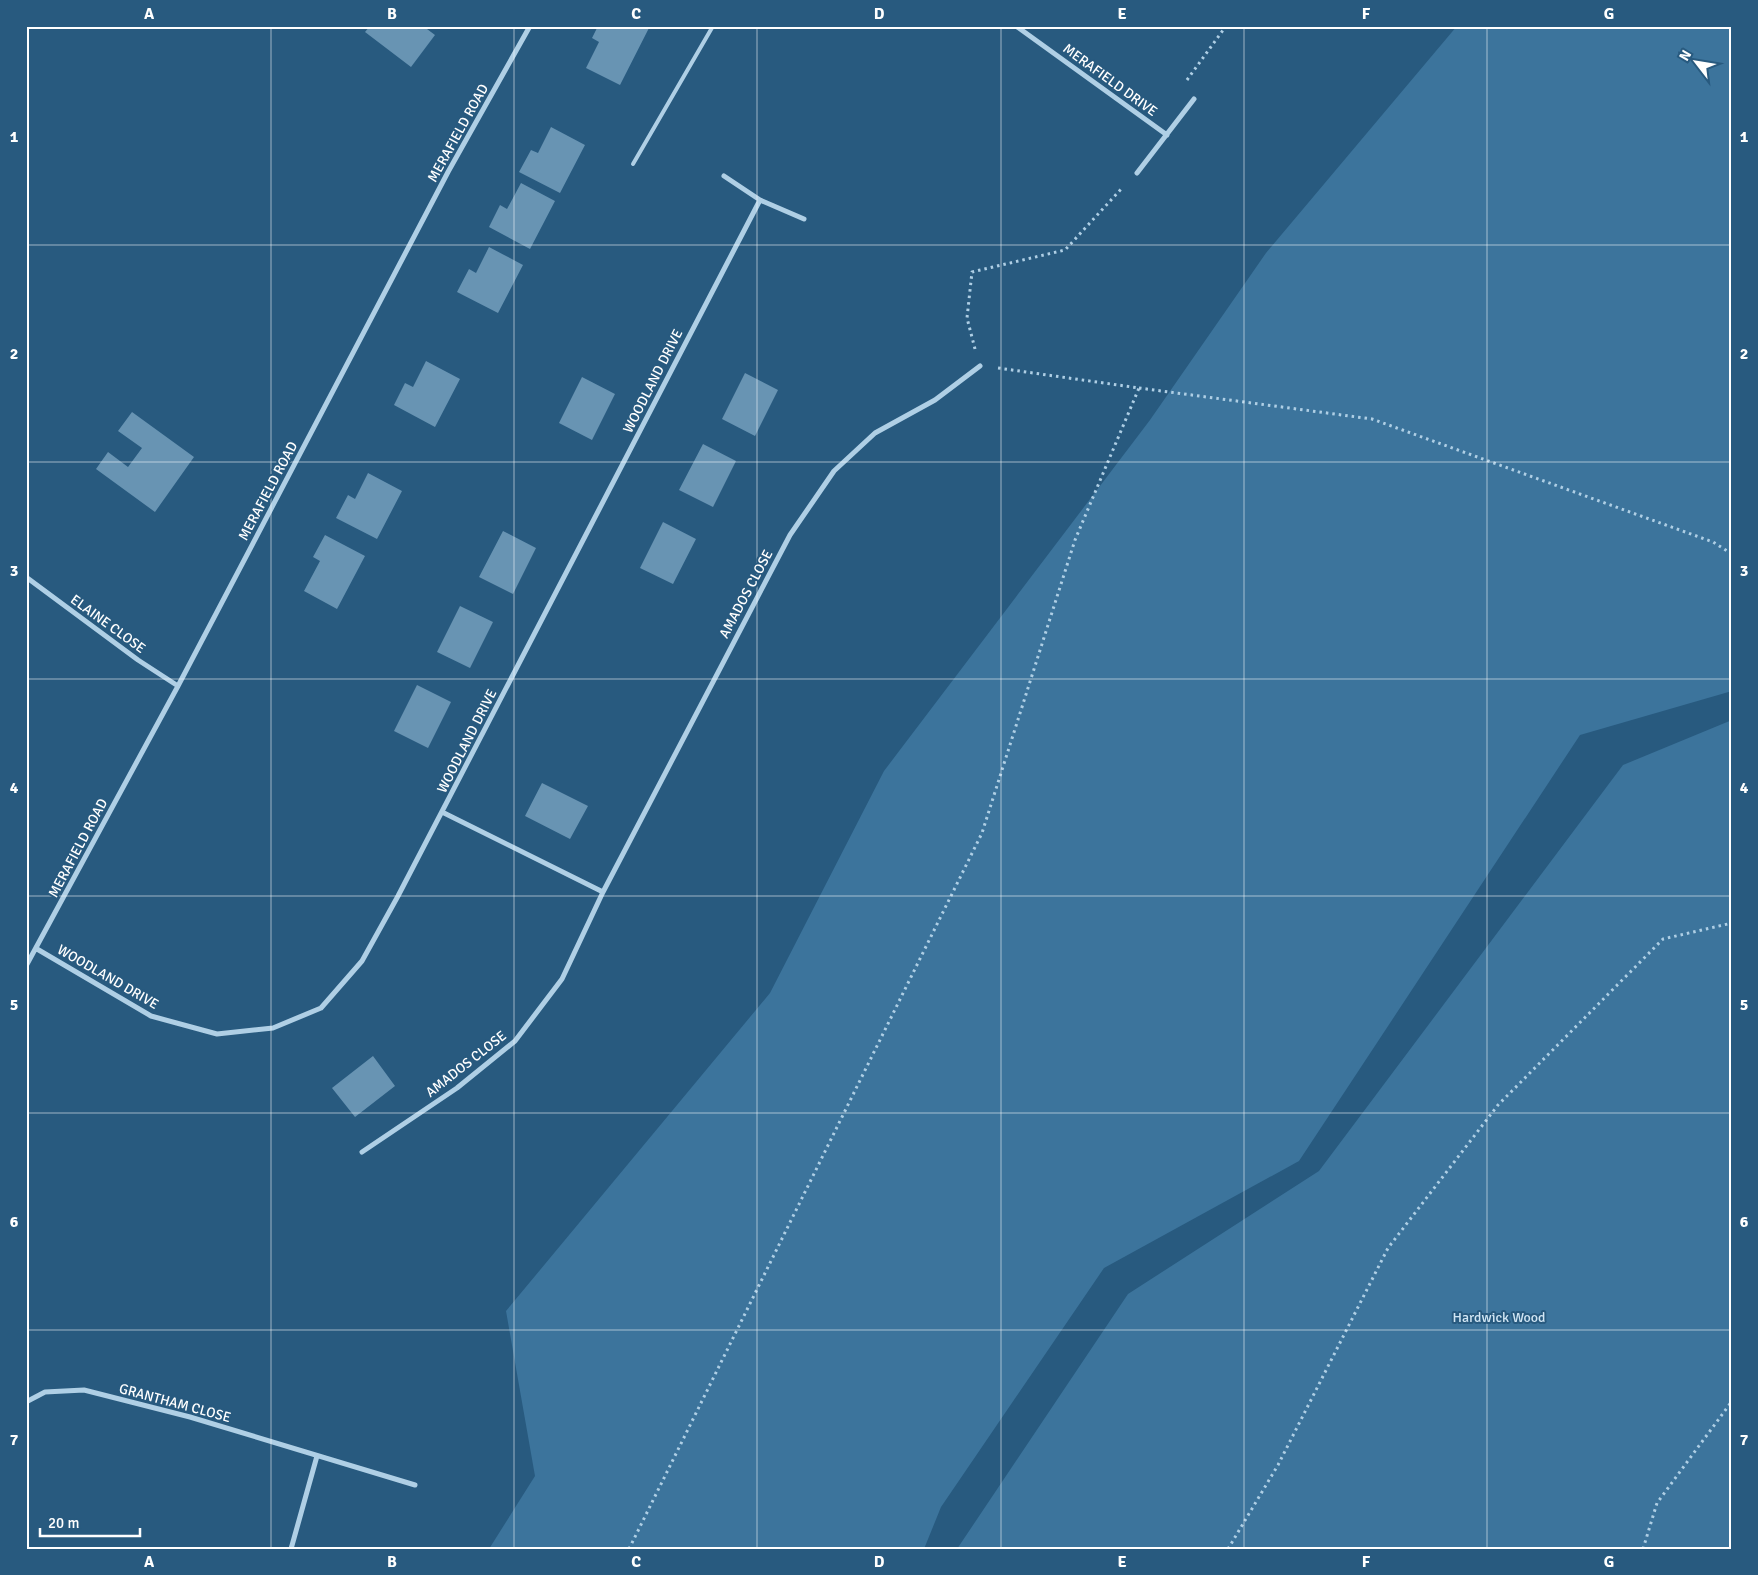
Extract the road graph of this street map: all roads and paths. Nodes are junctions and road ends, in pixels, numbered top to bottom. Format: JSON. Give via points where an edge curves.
{"nodes":[{"id":1,"x":530,"y":26,"type":"edge"},
{"id":2,"x":713,"y":26,"type":"edge"},
{"id":3,"x":1016,"y":26,"type":"edge"},
{"id":4,"x":1226,"y":26,"type":"edge"},
{"id":5,"x":1194,"y":99,"type":"joint"},
{"id":6,"x":1167,"y":135,"type":"junction"},
{"id":7,"x":633,"y":164,"type":"dead end"},
{"id":8,"x":1137,"y":172,"type":"joint"},
{"id":9,"x":724,"y":176,"type":"dead end"},
{"id":10,"x":760,"y":200,"type":"junction"},
{"id":11,"x":804,"y":219,"type":"dead end"},
{"id":12,"x":980,"y":366,"type":"junction"},
{"id":13,"x":1139,"y":388,"type":"junction"},
{"id":14,"x":1732,"y":554,"type":"edge"},
{"id":15,"x":26,"y":577,"type":"edge"},
{"id":16,"x":178,"y":686,"type":"junction"},
{"id":17,"x":442,"y":812,"type":"junction"},
{"id":18,"x":603,"y":892,"type":"junction"},
{"id":19,"x":1732,"y":923,"type":"edge"},
{"id":20,"x":37,"y":949,"type":"junction"},
{"id":21,"x":26,"y":966,"type":"edge"},
{"id":22,"x":362,"y":1152,"type":"dead end"},
{"id":23,"x":1732,"y":1401,"type":"edge"},
{"id":24,"x":26,"y":1402,"type":"edge"},
{"id":25,"x":317,"y":1456,"type":"junction"},
{"id":26,"x":415,"y":1485,"type":"dead end"},
{"id":27,"x":291,"y":1549,"type":"edge"},
{"id":28,"x":629,"y":1549,"type":"edge"},
{"id":29,"x":1228,"y":1549,"type":"edge"},
{"id":30,"x":1643,"y":1549,"type":"edge"}],
"edges":[{"from":1,"to":16,"type":"street","name":"MERAFIELD ROAD","via":[[448,172]]},
{"from":2,"to":7,"type":"lane"},
{"from":3,"to":6,"type":"street","name":"MERAFIELD DRIVE"},
{"from":4,"to":5,"type":"path","via":[[1184,85]]},
{"from":5,"to":6,"type":"street"},
{"from":6,"to":8,"type":"street"},
{"from":8,"to":12,"type":"path","via":[[1065,250],[972,272],[967,318]]},
{"from":9,"to":10,"type":"street"},
{"from":10,"to":11,"type":"street"},
{"from":10,"to":17,"type":"street","name":"WOODLAND DRIVE"},
{"from":12,"to":13,"type":"path"},
{"from":12,"to":18,"type":"street","name":"AMADOS CLOSE","via":[[935,400],[875,433],[834,471],[790,535]]},
{"from":13,"to":14,"type":"path","via":[[1372,419],[1713,542]]},
{"from":13,"to":28,"type":"path","via":[[1075,540],[982,833]]},
{"from":15,"to":16,"type":"street","name":"ELAINE CLOSE"},
{"from":16,"to":20,"type":"street","name":"MERAFIELD ROAD"},
{"from":17,"to":18,"type":"street"},
{"from":17,"to":20,"type":"street","name":"WOODLAND DRIVE","via":[[362,961],[321,1008],[273,1028],[217,1034],[151,1016]]},
{"from":18,"to":22,"type":"street","name":"AMADOS CLOSE","via":[[562,979],[515,1041],[457,1088]]},
{"from":19,"to":29,"type":"path","via":[[1663,939],[1498,1105],[1388,1248],[1278,1465]]},
{"from":20,"to":21,"type":"street","name":"MERAFIELD ROAD"},
{"from":23,"to":30,"type":"path","via":[[1656,1503]]},
{"from":24,"to":25,"type":"street","name":"GRANTHAM CLOSE","via":[[45,1392],[84,1390],[190,1417]]},
{"from":25,"to":26,"type":"street","name":"GRANTHAM CLOSE"},
{"from":25,"to":27,"type":"street"}]}
